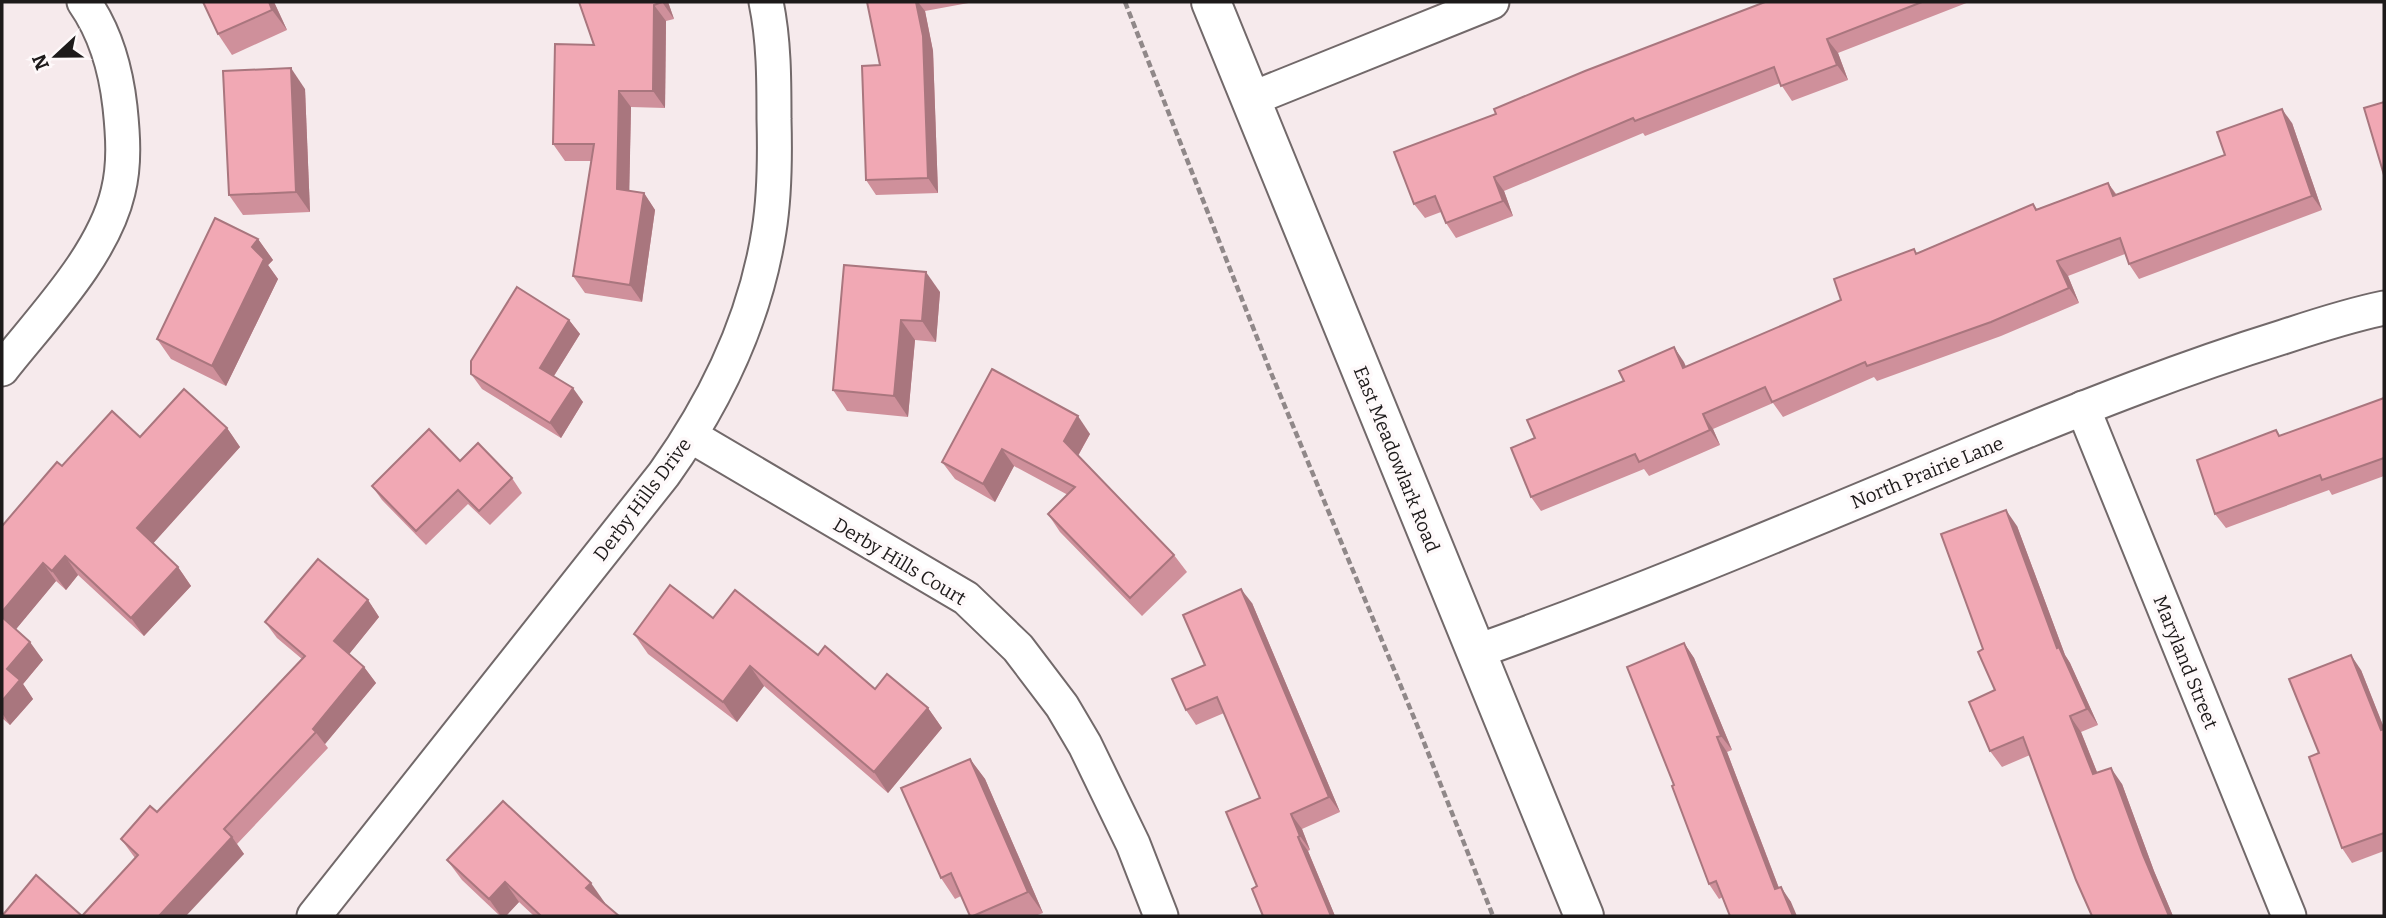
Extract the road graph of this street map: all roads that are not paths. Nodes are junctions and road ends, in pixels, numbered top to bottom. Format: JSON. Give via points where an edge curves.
{"nodes":[{"id":1,"x":85,"y":2,"type":"edge"},
{"id":2,"x":765,"y":2,"type":"edge"},
{"id":3,"x":1211,"y":2,"type":"edge"},
{"id":4,"x":1492,"y":2,"type":"edge"},
{"id":5,"x":1251,"y":99,"type":"junction"},
{"id":6,"x":2384,"y":308,"type":"edge"},
{"id":7,"x":2,"y":369,"type":"edge"},
{"id":8,"x":2083,"y":408,"type":"junction"},
{"id":9,"x":691,"y":436,"type":"junction"},
{"id":10,"x":1475,"y":652,"type":"junction"},
{"id":11,"x":323,"y":913,"type":"edge"},
{"id":12,"x":1161,"y":916,"type":"edge"},
{"id":13,"x":1584,"y":916,"type":"edge"},
{"id":14,"x":2289,"y":916,"type":"edge"}],
"edges":[{"from":1,"to":7,"type":"street","via":[[108,51],[118,91],[124,145],[118,192],[103,234],[87,261]]},
{"from":2,"to":9,"type":"street","name":"Derby Hills Drive","via":[[774,72],[775,171],[769,232],[750,311],[718,389]]},
{"from":3,"to":5,"type":"main road","name":"East Meadowlark Road"},
{"from":4,"to":5,"type":"street"},
{"from":5,"to":10,"type":"main road","name":"East Meadowlark Road"},
{"from":6,"to":8,"type":"street","name":"North Prairie Lane","via":[[2220,356]]},
{"from":8,"to":10,"type":"street","name":"North Prairie Lane","via":[[1576,616]]},
{"from":8,"to":14,"type":"street","name":"Maryland Street"},
{"from":9,"to":11,"type":"street","name":"Derby Hills Drive"},
{"from":9,"to":12,"type":"street","name":"Derby Hills Court","via":[[965,598],[1017,648],[1062,706],[1085,745],[1133,844]]},
{"from":10,"to":13,"type":"main road","name":"East Meadowlark Road"}]}
